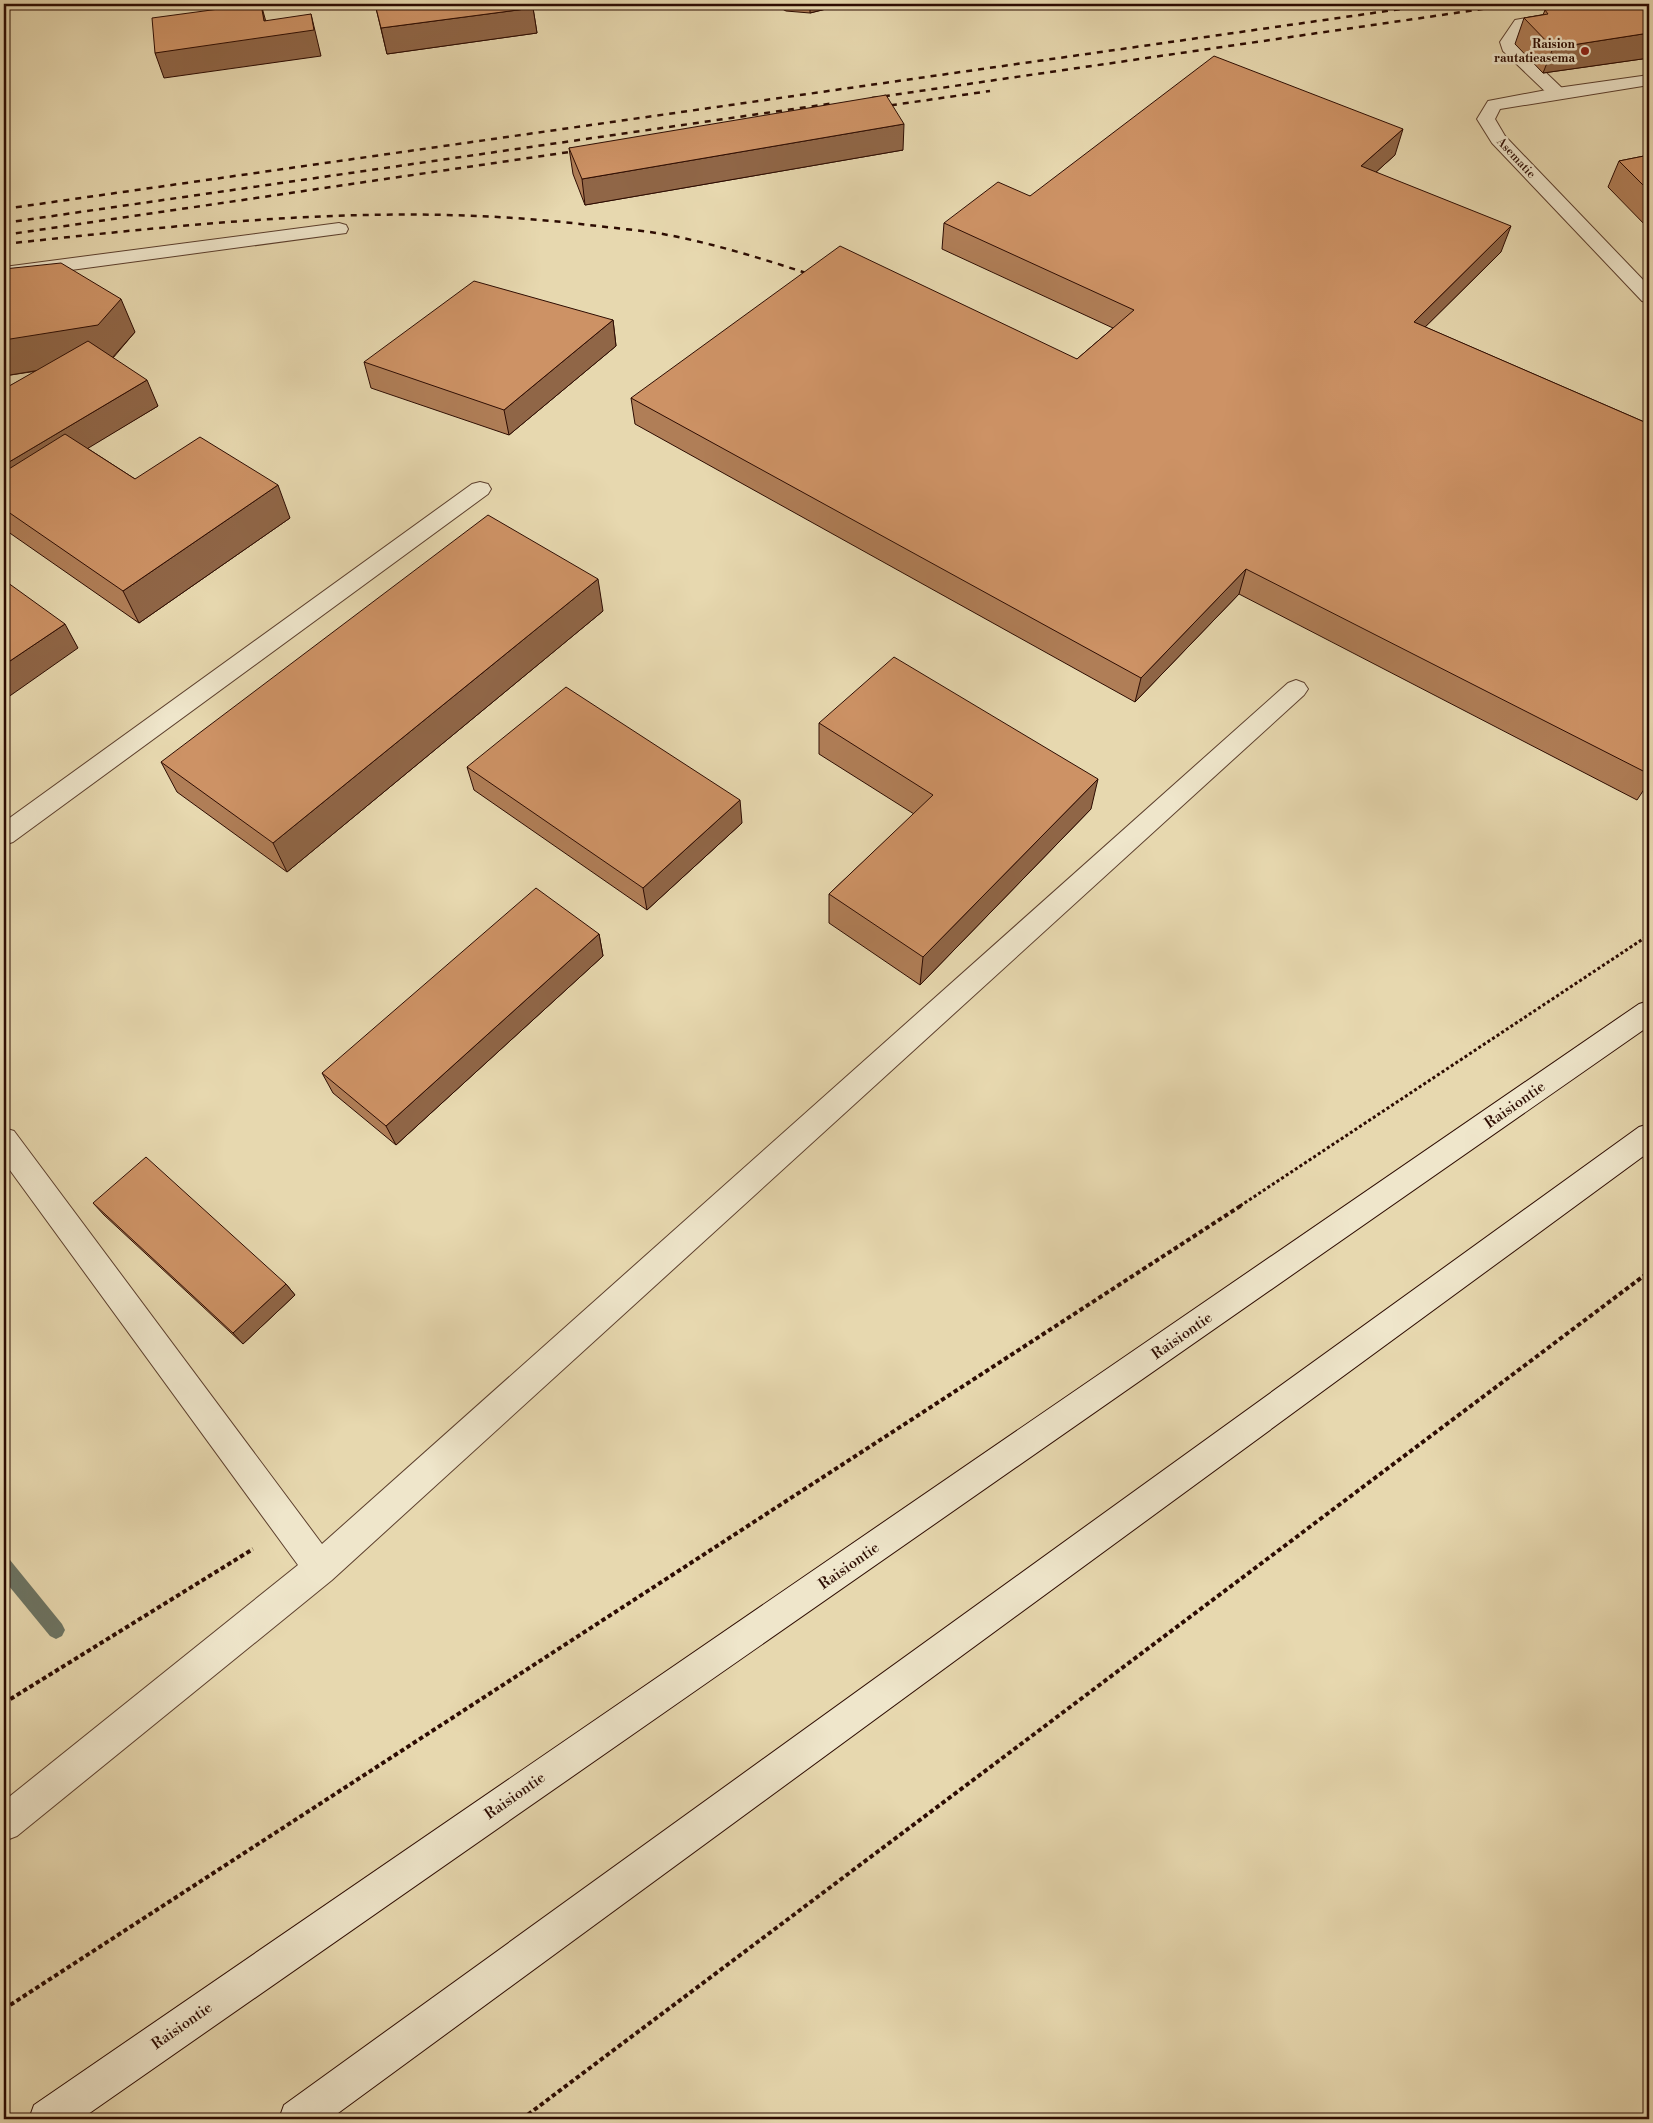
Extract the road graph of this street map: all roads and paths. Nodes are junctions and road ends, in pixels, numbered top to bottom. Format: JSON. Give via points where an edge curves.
{"nodes":[{"id":1,"x":1580,"y":14,"type":"edge"},
{"id":2,"x":1649,"y":80,"type":"edge"},
{"id":3,"x":1557,"y":93,"type":"junction"},
{"id":4,"x":339,"y":229,"type":"dead end"},
{"id":5,"x":4,"y":273,"type":"edge"},
{"id":6,"x":1649,"y":298,"type":"edge"},
{"id":7,"x":480,"y":489,"type":"dead end"},
{"id":8,"x":1296,"y":689,"type":"dead end"},
{"id":9,"x":4,"y":834,"type":"edge"},
{"id":10,"x":1649,"y":935,"type":"edge"},
{"id":11,"x":1649,"y":1012,"type":"edge"},
{"id":12,"x":1649,"y":1136,"type":"edge"},
{"id":13,"x":4,"y":1140,"type":"edge"},
{"id":14,"x":1649,"y":1272,"type":"edge"},
{"id":15,"x":289,"y":1526,"type":"junction"},
{"id":16,"x":320,"y":1568,"type":"junction"},
{"id":17,"x":4,"y":1703,"type":"edge"},
{"id":18,"x":4,"y":1823,"type":"edge"},
{"id":19,"x":4,"y":2010,"type":"edge"},
{"id":20,"x":48,"y":2119,"type":"edge"},
{"id":21,"x":298,"y":2119,"type":"edge"},
{"id":22,"x":522,"y":2119,"type":"edge"}],
"edges":[{"from":1,"to":3,"type":"main road","via":[[1521,24],[1508,42],[1509,47]]},
{"from":2,"to":3,"type":"main road","name":"Asematie"},
{"from":3,"to":6,"type":"main road","name":"Asematie","via":[[1494,105],[1486,119],[1498,139]]},
{"from":4,"to":5,"type":"main road"},
{"from":7,"to":9,"type":"main road"},
{"from":8,"to":16,"type":"main road"},
{"from":10,"to":19,"type":"path","via":[[1292,1172]]},
{"from":11,"to":20,"type":"main road","name":"Raisiontie"},
{"from":12,"to":21,"type":"main road"},
{"from":13,"to":15,"type":"main road"},
{"from":14,"to":22,"type":"path"},
{"from":15,"to":16,"type":"main road"},
{"from":15,"to":17,"type":"path"},
{"from":16,"to":18,"type":"main road"}]}
